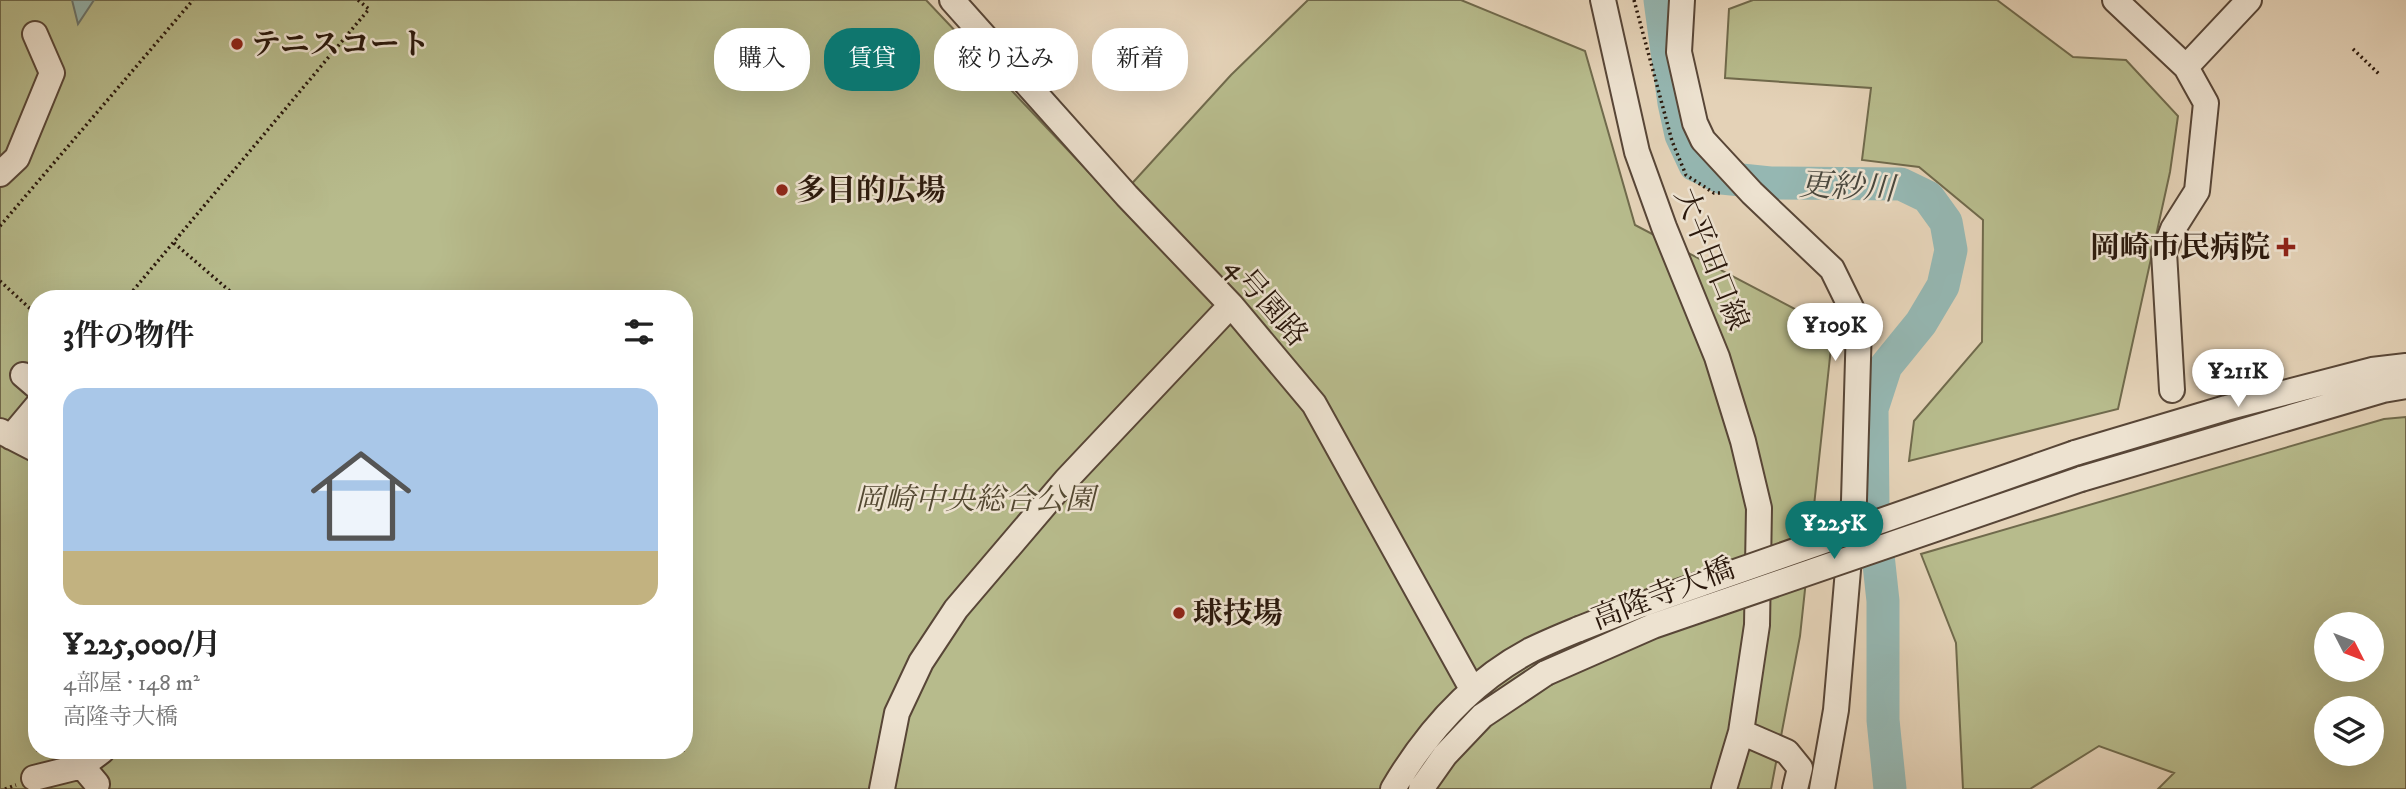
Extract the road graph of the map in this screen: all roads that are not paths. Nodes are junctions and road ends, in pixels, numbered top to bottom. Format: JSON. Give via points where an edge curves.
{"nodes":[{"id":1,"x":952,"y":0,"type":"edge"},
{"id":2,"x":1603,"y":0,"type":"edge"},
{"id":3,"x":1682,"y":0,"type":"edge"},
{"id":4,"x":2115,"y":0,"type":"edge"},
{"id":5,"x":2249,"y":0,"type":"edge"},
{"id":6,"x":35,"y":34,"type":"dead end"},
{"id":7,"x":2186,"y":66,"type":"junction"},
{"id":8,"x":0,"y":174,"type":"edge"},
{"id":9,"x":1231,"y":305,"type":"junction"},
{"id":10,"x":2406,"y":366,"type":"edge"},
{"id":11,"x":2406,"y":386,"type":"edge"},
{"id":12,"x":2172,"y":390,"type":"dead end"},
{"id":13,"x":28,"y":414,"type":"edge"},
{"id":14,"x":6,"y":434,"type":"edge"},
{"id":15,"x":28,"y":445,"type":"edge"},
{"id":16,"x":1472,"y":689,"type":"junction"},
{"id":17,"x":1741,"y":732,"type":"junction"},
{"id":18,"x":83,"y":764,"type":"edge"},
{"id":19,"x":34,"y":778,"type":"dead end"},
{"id":20,"x":882,"y":789,"type":"edge"},
{"id":21,"x":1393,"y":789,"type":"edge"},
{"id":22,"x":1421,"y":789,"type":"edge"},
{"id":23,"x":1724,"y":789,"type":"edge"},
{"id":24,"x":1796,"y":789,"type":"edge"},
{"id":25,"x":1822,"y":789,"type":"edge"}],
"edges":[{"from":1,"to":9,"type":"street","name":"4号園路"},
{"from":2,"to":17,"type":"street","name":"大平田口線","via":[[1637,152],[1717,357],[1759,508],[1757,625]]},
{"from":3,"to":25,"type":"street","via":[[1679,52],[1703,140],[1832,269],[1859,324],[1854,500],[1836,710]]},
{"from":4,"to":7,"type":"street"},
{"from":5,"to":7,"type":"street"},
{"from":6,"to":8,"type":"street","via":[[52,73],[17,158]]},
{"from":7,"to":12,"type":"street","via":[[2206,103],[2197,191],[2164,252]]},
{"from":9,"to":16,"type":"street","name":"4号園路","via":[[1314,404]]},
{"from":9,"to":20,"type":"street","via":[[1066,480],[956,609],[921,662],[897,713]]},
{"from":10,"to":16,"type":"street","name":"高隆寺大橋","bridge":true,"via":[[2372,370],[2252,401],[2075,453],[1635,607],[1528,652]]},
{"from":11,"to":22,"type":"street","name":"高隆寺大橋","bridge":true,"via":[[2081,479],[1653,626],[1546,673],[1482,716]]},
{"from":13,"to":14,"type":"street"},
{"from":14,"to":15,"type":"street"},
{"from":16,"to":21,"type":"street","name":"高隆寺大橋","via":[[1440,722]]},
{"from":17,"to":23,"type":"street","name":"大平田口線"},
{"from":17,"to":24,"type":"street","via":[[1787,752],[1800,768]]},
{"from":18,"to":19,"type":"street"}]}
